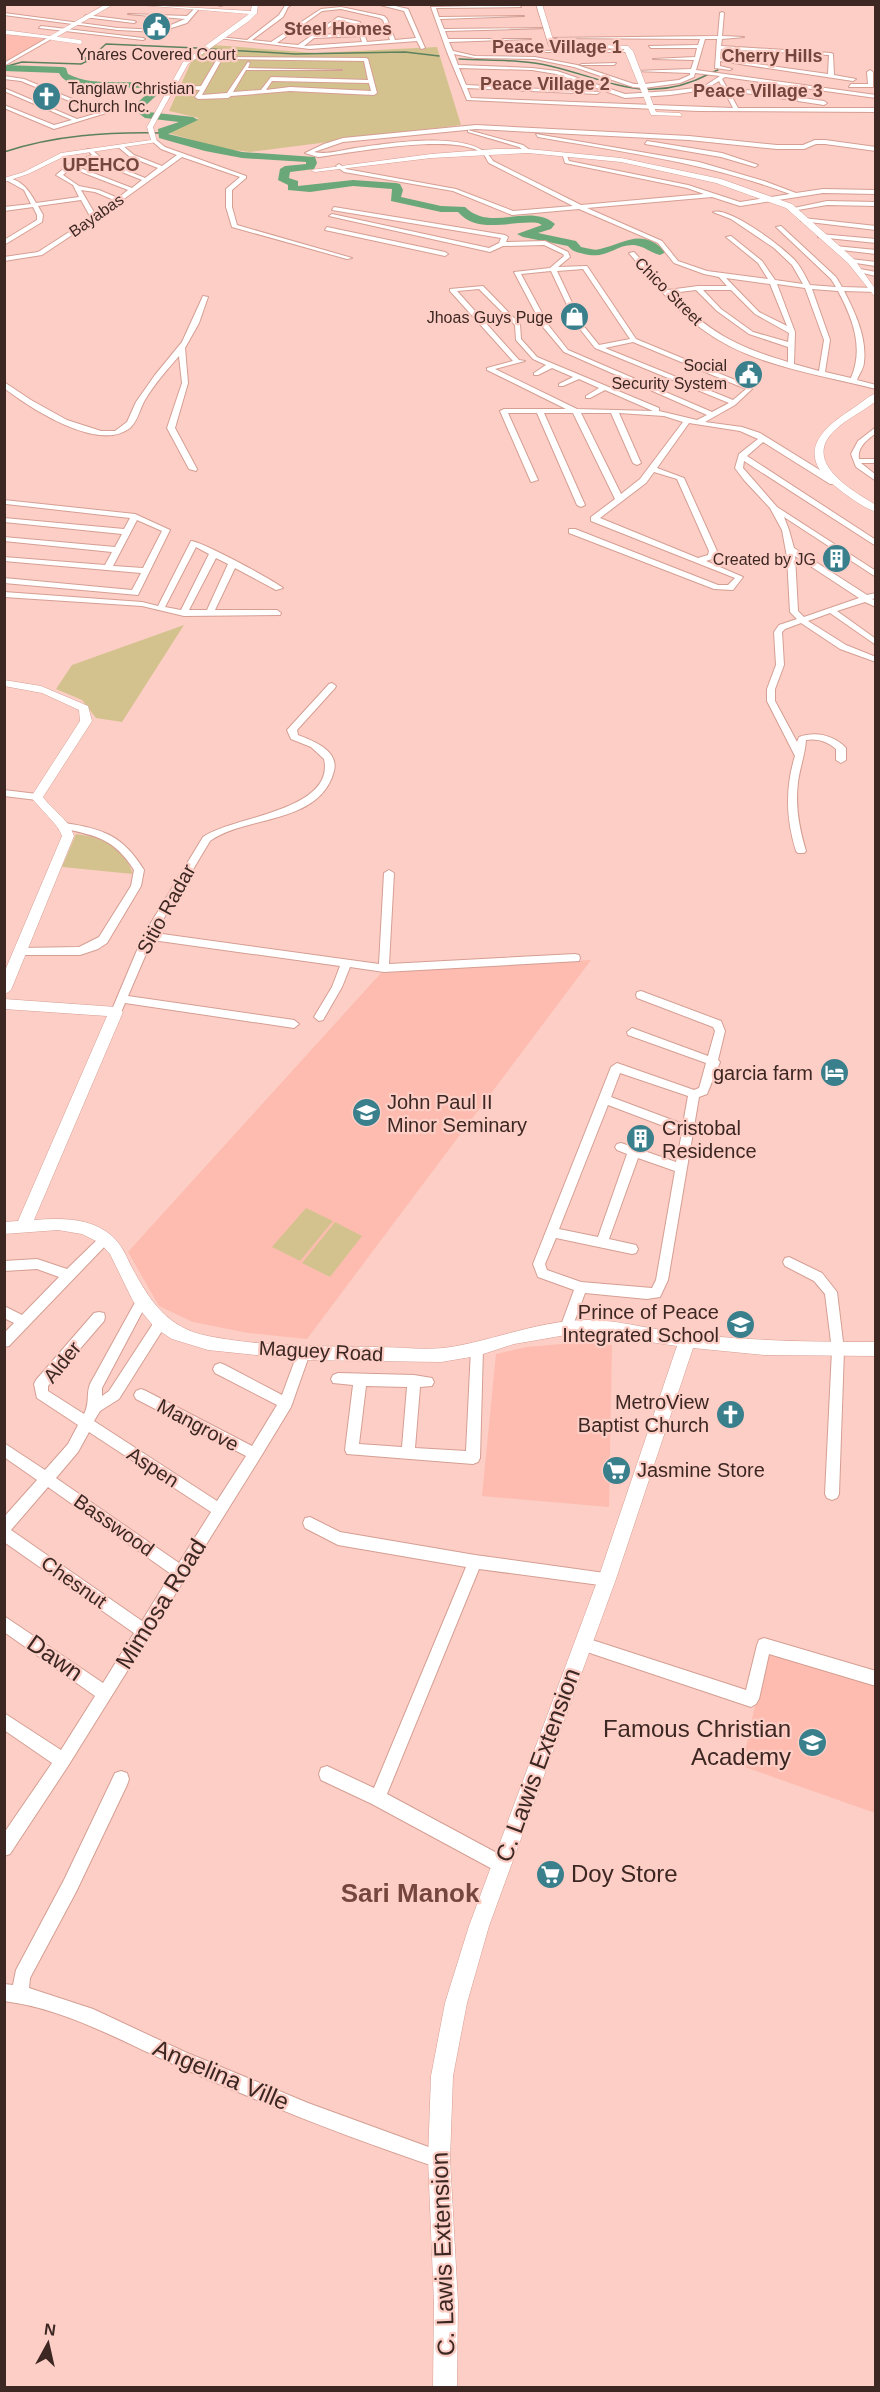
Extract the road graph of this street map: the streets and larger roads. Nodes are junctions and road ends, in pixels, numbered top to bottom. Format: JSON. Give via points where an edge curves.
{"nodes":[{"id":1,"x":56,"y":4,"type":"edge"},
{"id":2,"x":111,"y":4,"type":"edge"},
{"id":3,"x":130,"y":4,"type":"edge"},
{"id":4,"x":255,"y":4,"type":"edge"},
{"id":5,"x":291,"y":4,"type":"edge"},
{"id":6,"x":378,"y":4,"type":"edge"},
{"id":7,"x":539,"y":4,"type":"edge"},
{"id":8,"x":136,"y":5,"type":"edge"},
{"id":9,"x":488,"y":5,"type":"edge"},
{"id":10,"x":80,"y":6,"type":"edge"},
{"id":11,"x":196,"y":10,"type":"junction"},
{"id":12,"x":521,"y":12,"type":"edge"},
{"id":13,"x":254,"y":13,"type":"junction"},
{"id":14,"x":722,"y":13,"type":"dead end"},
{"id":15,"x":66,"y":14,"type":"dead end"},
{"id":16,"x":6,"y":15,"type":"edge"},
{"id":17,"x":80,"y":15,"type":"dead end"},
{"id":18,"x":88,"y":16,"type":"junction"},
{"id":19,"x":189,"y":18,"type":"junction"},
{"id":20,"x":437,"y":18,"type":"junction"},
{"id":21,"x":77,"y":23,"type":"junction"},
{"id":22,"x":155,"y":24,"type":"dead end"},
{"id":23,"x":177,"y":25,"type":"junction"},
{"id":24,"x":141,"y":26,"type":"dead end"},
{"id":25,"x":39,"y":27,"type":"dead end"},
{"id":26,"x":547,"y":28,"type":"junction"},
{"id":27,"x":64,"y":30,"type":"junction"},
{"id":28,"x":4,"y":32,"type":"edge"},
{"id":29,"x":362,"y":34,"type":"junction"},
{"id":30,"x":311,"y":37,"type":"junction"},
{"id":31,"x":528,"y":37,"type":"junction"},
{"id":32,"x":742,"y":37,"type":"dead end"},
{"id":33,"x":51,"y":38,"type":"junction"},
{"id":34,"x":220,"y":38,"type":"junction"},
{"id":35,"x":143,"y":39,"type":"dead end"},
{"id":36,"x":420,"y":39,"type":"junction"},
{"id":37,"x":648,"y":39,"type":"junction"},
{"id":38,"x":248,"y":41,"type":"junction"},
{"id":39,"x":393,"y":41,"type":"junction"},
{"id":40,"x":445,"y":41,"type":"junction"},
{"id":41,"x":80,"y":42,"type":"dead end"},
{"id":42,"x":737,"y":43,"type":"dead end"},
{"id":43,"x":272,"y":44,"type":"junction"},
{"id":44,"x":365,"y":44,"type":"junction"},
{"id":45,"x":551,"y":45,"type":"junction"},
{"id":46,"x":299,"y":47,"type":"junction"},
{"id":47,"x":423,"y":48,"type":"dead end"},
{"id":48,"x":719,"y":48,"type":"junction"},
{"id":49,"x":700,"y":49,"type":"junction"},
{"id":50,"x":609,"y":51,"type":"junction"},
{"id":51,"x":630,"y":51,"type":"junction"},
{"id":52,"x":791,"y":52,"type":"junction"},
{"id":53,"x":812,"y":53,"type":"junction"},
{"id":54,"x":534,"y":55,"type":"junction"},
{"id":55,"x":654,"y":56,"type":"junction"},
{"id":56,"x":249,"y":59,"type":"junction"},
{"id":57,"x":762,"y":59,"type":"dead end"},
{"id":58,"x":338,"y":60,"type":"junction"},
{"id":59,"x":614,"y":64,"type":"junction"},
{"id":60,"x":4,"y":65,"type":"edge"},
{"id":61,"x":455,"y":66,"type":"junction"},
{"id":62,"x":475,"y":66,"type":"junction"},
{"id":63,"x":575,"y":66,"type":"junction"},
{"id":64,"x":495,"y":67,"type":"junction"},
{"id":65,"x":513,"y":67,"type":"junction"},
{"id":66,"x":852,"y":68,"type":"dead end"},
{"id":67,"x":246,"y":69,"type":"junction"},
{"id":68,"x":532,"y":69,"type":"junction"},
{"id":69,"x":339,"y":70,"type":"junction"},
{"id":70,"x":789,"y":70,"type":"junction"},
{"id":71,"x":638,"y":71,"type":"junction"},
{"id":72,"x":660,"y":71,"type":"junction"},
{"id":73,"x":694,"y":71,"type":"junction"},
{"id":74,"x":810,"y":72,"type":"junction"},
{"id":75,"x":870,"y":72,"type":"dead end"},
{"id":76,"x":831,"y":75,"type":"junction"},
{"id":77,"x":535,"y":76,"type":"dead end"},
{"id":78,"x":4,"y":77,"type":"edge"},
{"id":79,"x":723,"y":77,"type":"junction"},
{"id":80,"x":740,"y":77,"type":"junction"},
{"id":81,"x":852,"y":79,"type":"junction"},
{"id":82,"x":343,"y":81,"type":"junction"},
{"id":83,"x":620,"y":81,"type":"junction"},
{"id":84,"x":372,"y":82,"type":"junction"},
{"id":85,"x":665,"y":83,"type":"junction"},
{"id":86,"x":590,"y":85,"type":"junction"},
{"id":87,"x":744,"y":85,"type":"junction"},
{"id":88,"x":464,"y":86,"type":"junction"},
{"id":89,"x":484,"y":87,"type":"junction"},
{"id":90,"x":852,"y":87,"type":"junction"},
{"id":91,"x":173,"y":88,"type":"junction"},
{"id":92,"x":202,"y":88,"type":"junction"},
{"id":93,"x":503,"y":88,"type":"junction"},
{"id":94,"x":521,"y":88,"type":"junction"},
{"id":95,"x":704,"y":88,"type":"junction"},
{"id":96,"x":4,"y":89,"type":"edge"},
{"id":97,"x":58,"y":89,"type":"dead end"},
{"id":98,"x":543,"y":89,"type":"junction"},
{"id":99,"x":645,"y":90,"type":"junction"},
{"id":100,"x":686,"y":91,"type":"junction"},
{"id":101,"x":49,"y":92,"type":"junction"},
{"id":102,"x":262,"y":92,"type":"junction"},
{"id":103,"x":611,"y":92,"type":"junction"},
{"id":104,"x":747,"y":92,"type":"junction"},
{"id":105,"x":670,"y":93,"type":"junction"},
{"id":106,"x":708,"y":94,"type":"dead end"},
{"id":107,"x":228,"y":96,"type":"junction"},
{"id":108,"x":876,"y":97,"type":"edge"},
{"id":109,"x":27,"y":98,"type":"junction"},
{"id":110,"x":751,"y":100,"type":"junction"},
{"id":111,"x":627,"y":101,"type":"junction"},
{"id":112,"x":713,"y":101,"type":"dead end"},
{"id":113,"x":92,"y":102,"type":"dead end"},
{"id":114,"x":876,"y":104,"type":"edge"},
{"id":115,"x":4,"y":105,"type":"edge"},
{"id":116,"x":83,"y":105,"type":"junction"},
{"id":117,"x":676,"y":108,"type":"junction"},
{"id":118,"x":717,"y":108,"type":"junction"},
{"id":119,"x":698,"y":109,"type":"junction"},
{"id":120,"x":736,"y":109,"type":"junction"},
{"id":121,"x":754,"y":109,"type":"junction"},
{"id":122,"x":653,"y":110,"type":"junction"},
{"id":123,"x":821,"y":110,"type":"junction"},
{"id":124,"x":873,"y":110,"type":"edge"},
{"id":125,"x":625,"y":112,"type":"dead end"},
{"id":126,"x":680,"y":115,"type":"dead end"},
{"id":127,"x":78,"y":121,"type":"junction"},
{"id":128,"x":464,"y":127,"type":"junction"},
{"id":129,"x":504,"y":128,"type":"junction"},
{"id":130,"x":631,"y":128,"type":"dead end"},
{"id":131,"x":152,"y":136,"type":"junction"},
{"id":132,"x":628,"y":137,"type":"junction"},
{"id":133,"x":689,"y":138,"type":"junction"},
{"id":134,"x":120,"y":146,"type":"junction"},
{"id":135,"x":617,"y":147,"type":"junction"},
{"id":136,"x":876,"y":149,"type":"edge"},
{"id":137,"x":88,"y":150,"type":"junction"},
{"id":138,"x":483,"y":151,"type":"junction"},
{"id":139,"x":528,"y":151,"type":"junction"},
{"id":140,"x":564,"y":154,"type":"junction"},
{"id":141,"x":180,"y":155,"type":"junction"},
{"id":142,"x":95,"y":156,"type":"junction"},
{"id":143,"x":672,"y":157,"type":"junction"},
{"id":144,"x":609,"y":159,"type":"junction"},
{"id":145,"x":755,"y":165,"type":"dead end"},
{"id":146,"x":70,"y":166,"type":"junction"},
{"id":147,"x":339,"y":166,"type":"junction"},
{"id":148,"x":162,"y":168,"type":"junction"},
{"id":149,"x":660,"y":169,"type":"junction"},
{"id":150,"x":315,"y":170,"type":"dead end"},
{"id":151,"x":6,"y":179,"type":"edge"},
{"id":152,"x":146,"y":180,"type":"junction"},
{"id":153,"x":76,"y":187,"type":"junction"},
{"id":154,"x":132,"y":190,"type":"junction"},
{"id":155,"x":876,"y":192,"type":"edge"},
{"id":156,"x":794,"y":194,"type":"junction"},
{"id":157,"x":713,"y":195,"type":"junction"},
{"id":158,"x":83,"y":198,"type":"junction"},
{"id":159,"x":118,"y":200,"type":"junction"},
{"id":160,"x":774,"y":200,"type":"junction"},
{"id":161,"x":35,"y":204,"type":"junction"},
{"id":162,"x":876,"y":204,"type":"edge"},
{"id":163,"x":581,"y":208,"type":"junction"},
{"id":164,"x":4,"y":209,"type":"edge"},
{"id":165,"x":334,"y":209,"type":"dead end"},
{"id":166,"x":792,"y":209,"type":"junction"},
{"id":167,"x":716,"y":212,"type":"dead end"},
{"id":168,"x":332,"y":216,"type":"dead end"},
{"id":169,"x":94,"y":218,"type":"junction"},
{"id":170,"x":803,"y":220,"type":"junction"},
{"id":171,"x":779,"y":227,"type":"dead end"},
{"id":172,"x":876,"y":228,"type":"edge"},
{"id":173,"x":327,"y":229,"type":"dead end"},
{"id":174,"x":820,"y":236,"type":"junction"},
{"id":175,"x":729,"y":237,"type":"dead end"},
{"id":176,"x":876,"y":241,"type":"edge"},
{"id":177,"x":4,"y":243,"type":"edge"},
{"id":178,"x":455,"y":244,"type":"junction"},
{"id":179,"x":502,"y":244,"type":"junction"},
{"id":180,"x":835,"y":248,"type":"junction"},
{"id":181,"x":876,"y":252,"type":"edge"},
{"id":182,"x":632,"y":253,"type":"dead end"},
{"id":183,"x":349,"y":258,"type":"dead end"},
{"id":184,"x":4,"y":260,"type":"edge"},
{"id":185,"x":851,"y":261,"type":"junction"},
{"id":186,"x":876,"y":264,"type":"edge"},
{"id":187,"x":553,"y":268,"type":"junction"},
{"id":188,"x":860,"y":271,"type":"junction"},
{"id":189,"x":876,"y":274,"type":"edge"},
{"id":190,"x":722,"y":277,"type":"junction"},
{"id":191,"x":773,"y":283,"type":"junction"},
{"id":192,"x":698,"y":288,"type":"junction"},
{"id":193,"x":732,"y":288,"type":"junction"},
{"id":194,"x":808,"y":288,"type":"junction"},
{"id":195,"x":841,"y":290,"type":"junction"},
{"id":196,"x":667,"y":292,"type":"junction"},
{"id":197,"x":874,"y":292,"type":"edge"},
{"id":198,"x":205,"y":297,"type":"dead end"},
{"id":199,"x":792,"y":332,"type":"junction"},
{"id":200,"x":634,"y":340,"type":"junction"},
{"id":201,"x":793,"y":346,"type":"junction"},
{"id":202,"x":597,"y":347,"type":"junction"},
{"id":203,"x":182,"y":348,"type":"junction"},
{"id":204,"x":535,"y":358,"type":"junction"},
{"id":205,"x":517,"y":362,"type":"junction"},
{"id":206,"x":790,"y":364,"type":"junction"},
{"id":207,"x":552,"y":365,"type":"junction"},
{"id":208,"x":822,"y":372,"type":"junction"},
{"id":209,"x":536,"y":374,"type":"dead end"},
{"id":210,"x":579,"y":377,"type":"junction"},
{"id":211,"x":853,"y":381,"type":"junction"},
{"id":212,"x":4,"y":384,"type":"edge"},
{"id":213,"x":561,"y":386,"type":"dead end"},
{"id":214,"x":876,"y":387,"type":"edge"},
{"id":215,"x":604,"y":388,"type":"junction"},
{"id":216,"x":588,"y":397,"type":"dead end"},
{"id":217,"x":874,"y":401,"type":"edge"},
{"id":218,"x":733,"y":402,"type":"junction"},
{"id":219,"x":576,"y":411,"type":"junction"},
{"id":220,"x":614,"y":411,"type":"junction"},
{"id":221,"x":540,"y":412,"type":"junction"},
{"id":222,"x":665,"y":414,"type":"junction"},
{"id":223,"x":713,"y":415,"type":"junction"},
{"id":224,"x":687,"y":421,"type":"junction"},
{"id":225,"x":697,"y":423,"type":"junction"},
{"id":226,"x":875,"y":430,"type":"edge"},
{"id":227,"x":763,"y":438,"type":"junction"},
{"id":228,"x":742,"y":456,"type":"junction"},
{"id":229,"x":856,"y":461,"type":"junction"},
{"id":230,"x":876,"y":461,"type":"edge"},
{"id":231,"x":637,"y":463,"type":"dead end"},
{"id":232,"x":193,"y":469,"type":"dead end"},
{"id":233,"x":653,"y":469,"type":"junction"},
{"id":234,"x":876,"y":479,"type":"edge"},
{"id":235,"x":534,"y":480,"type":"dead end"},
{"id":236,"x":833,"y":482,"type":"junction"},
{"id":237,"x":620,"y":500,"type":"junction"},
{"id":238,"x":5,"y":502,"type":"edge"},
{"id":239,"x":581,"y":505,"type":"dead end"},
{"id":240,"x":774,"y":508,"type":"junction"},
{"id":241,"x":876,"y":509,"type":"edge"},
{"id":242,"x":135,"y":516,"type":"junction"},
{"id":243,"x":4,"y":520,"type":"edge"},
{"id":244,"x":572,"y":531,"type":"dead end"},
{"id":245,"x":127,"y":532,"type":"junction"},
{"id":246,"x":4,"y":539,"type":"edge"},
{"id":247,"x":876,"y":544,"type":"edge"},
{"id":248,"x":790,"y":549,"type":"junction"},
{"id":249,"x":117,"y":550,"type":"junction"},
{"id":250,"x":214,"y":553,"type":"junction"},
{"id":251,"x":4,"y":559,"type":"edge"},
{"id":252,"x":697,"y":561,"type":"junction"},
{"id":253,"x":233,"y":563,"type":"junction"},
{"id":254,"x":108,"y":568,"type":"junction"},
{"id":255,"x":146,"y":571,"type":"junction"},
{"id":256,"x":876,"y":576,"type":"edge"},
{"id":257,"x":4,"y":580,"type":"edge"},
{"id":258,"x":279,"y":588,"type":"dead end"},
{"id":259,"x":4,"y":594,"type":"edge"},
{"id":260,"x":871,"y":597,"type":"edge"},
{"id":261,"x":876,"y":605,"type":"edge"},
{"id":262,"x":160,"y":609,"type":"junction"},
{"id":263,"x":832,"y":611,"type":"junction"},
{"id":264,"x":184,"y":613,"type":"junction"},
{"id":265,"x":210,"y":613,"type":"junction"},
{"id":266,"x":277,"y":613,"type":"dead end"},
{"id":267,"x":803,"y":621,"type":"junction"},
{"id":268,"x":876,"y":643,"type":"edge"},
{"id":269,"x":876,"y":660,"type":"edge"},
{"id":270,"x":4,"y":683,"type":"edge"},
{"id":271,"x":332,"y":686,"type":"dead end"},
{"id":272,"x":800,"y":756,"type":"junction"},
{"id":273,"x":841,"y":760,"type":"dead end"},
{"id":274,"x":4,"y":793,"type":"edge"},
{"id":275,"x":37,"y":797,"type":"junction"},
{"id":276,"x":65,"y":826,"type":"junction"},
{"id":277,"x":801,"y":851,"type":"dead end"},
{"id":278,"x":390,"y":873,"type":"dead end"},
{"id":279,"x":148,"y":936,"type":"junction"},
{"id":280,"x":20,"y":952,"type":"junction"},
{"id":281,"x":575,"y":958,"type":"dead end"},
{"id":282,"x":346,"y":964,"type":"junction"},
{"id":283,"x":384,"y":968,"type":"junction"},
{"id":284,"x":4,"y":990,"type":"edge"},
{"id":285,"x":641,"y":995,"type":"dead end"},
{"id":286,"x":4,"y":1004,"type":"edge"},
{"id":287,"x":119,"y":1005,"type":"junction"},
{"id":288,"x":319,"y":1017,"type":"dead end"},
{"id":289,"x":294,"y":1024,"type":"dead end"},
{"id":290,"x":632,"y":1032,"type":"dead end"},
{"id":291,"x":714,"y":1062,"type":"junction"},
{"id":292,"x":694,"y":1094,"type":"junction"},
{"id":293,"x":604,"y":1099,"type":"junction"},
{"id":294,"x":687,"y":1130,"type":"junction"},
{"id":295,"x":621,"y":1147,"type":"dead end"},
{"id":296,"x":634,"y":1152,"type":"junction"},
{"id":297,"x":681,"y":1168,"type":"junction"},
{"id":298,"x":23,"y":1227,"type":"junction"},
{"id":299,"x":4,"y":1228,"type":"edge"},
{"id":300,"x":552,"y":1232,"type":"junction"},
{"id":301,"x":105,"y":1239,"type":"junction"},
{"id":302,"x":602,"y":1243,"type":"junction"},
{"id":303,"x":632,"y":1249,"type":"dead end"},
{"id":304,"x":789,"y":1262,"type":"dead end"},
{"id":305,"x":4,"y":1266,"type":"edge"},
{"id":306,"x":68,"y":1276,"type":"junction"},
{"id":307,"x":581,"y":1287,"type":"junction"},
{"id":308,"x":142,"y":1301,"type":"junction"},
{"id":309,"x":4,"y":1311,"type":"edge"},
{"id":310,"x":99,"y":1317,"type":"dead end"},
{"id":311,"x":24,"y":1322,"type":"junction"},
{"id":312,"x":161,"y":1323,"type":"junction"},
{"id":313,"x":566,"y":1328,"type":"junction"},
{"id":314,"x":687,"y":1341,"type":"junction"},
{"id":315,"x":4,"y":1342,"type":"edge"},
{"id":316,"x":477,"y":1349,"type":"junction"},
{"id":317,"x":876,"y":1349,"type":"edge"},
{"id":318,"x":838,"y":1350,"type":"junction"},
{"id":319,"x":304,"y":1353,"type":"junction"},
{"id":320,"x":220,"y":1370,"type":"dead end"},
{"id":321,"x":338,"y":1379,"type":"dead end"},
{"id":322,"x":360,"y":1380,"type":"junction"},
{"id":323,"x":141,"y":1395,"type":"dead end"},
{"id":324,"x":286,"y":1402,"type":"junction"},
{"id":325,"x":95,"y":1407,"type":"junction"},
{"id":326,"x":87,"y":1425,"type":"junction"},
{"id":327,"x":4,"y":1449,"type":"edge"},
{"id":328,"x":255,"y":1454,"type":"junction"},
{"id":329,"x":408,"y":1454,"type":"junction"},
{"id":330,"x":48,"y":1479,"type":"junction"},
{"id":331,"x":832,"y":1494,"type":"dead end"},
{"id":332,"x":220,"y":1510,"type":"junction"},
{"id":333,"x":310,"y":1523,"type":"dead end"},
{"id":334,"x":4,"y":1530,"type":"edge"},
{"id":335,"x":476,"y":1562,"type":"junction"},
{"id":336,"x":180,"y":1572,"type":"junction"},
{"id":337,"x":607,"y":1579,"type":"junction"},
{"id":338,"x":4,"y":1623,"type":"edge"},
{"id":339,"x":143,"y":1631,"type":"junction"},
{"id":340,"x":583,"y":1644,"type":"junction"},
{"id":341,"x":876,"y":1679,"type":"edge"},
{"id":342,"x":105,"y":1694,"type":"junction"},
{"id":343,"x":7,"y":1726,"type":"edge"},
{"id":344,"x":63,"y":1761,"type":"junction"},
{"id":345,"x":327,"y":1774,"type":"dead end"},
{"id":346,"x":121,"y":1779,"type":"dead end"},
{"id":347,"x":378,"y":1798,"type":"junction"},
{"id":348,"x":4,"y":1848,"type":"edge"},
{"id":349,"x":502,"y":1865,"type":"junction"},
{"id":350,"x":12,"y":1993,"type":"edge"},
{"id":351,"x":439,"y":2159,"type":"junction"},
{"id":352,"x":445,"y":2388,"type":"edge"}],
"edges":[{"from":1,"to":10,"type":"street"},
{"from":2,"to":18,"type":"street"},
{"from":3,"to":8,"type":"street"},
{"from":4,"to":13,"type":"street"},
{"from":5,"to":38,"type":"street"},
{"from":6,"to":36,"type":"street","via":[[406,10]]},
{"from":7,"to":26,"type":"street"},
{"from":8,"to":11,"type":"street"},
{"from":8,"to":19,"type":"street","via":[[127,14]]},
{"from":9,"to":12,"type":"street"},
{"from":9,"to":20,"type":"street","via":[[433,7]]},
{"from":10,"to":15,"type":"street"},
{"from":11,"to":13,"type":"street"},
{"from":11,"to":19,"type":"street"},
{"from":12,"to":20,"type":"street"},
{"from":12,"to":20,"type":"street"},
{"from":12,"to":31,"type":"street"},
{"from":13,"to":34,"type":"street"},
{"from":14,"to":48,"type":"street"},
{"from":16,"to":21,"type":"street"},
{"from":17,"to":18,"type":"street"},
{"from":18,"to":21,"type":"street"},
{"from":18,"to":24,"type":"street","via":[[145,23]]},
{"from":19,"to":23,"type":"street"},
{"from":20,"to":40,"type":"street"},
{"from":21,"to":23,"type":"street","via":[[159,31]]},
{"from":21,"to":27,"type":"street"},
{"from":22,"to":23,"type":"street"},
{"from":25,"to":27,"type":"street"},
{"from":26,"to":31,"type":"street"},
{"from":26,"to":45,"type":"street"},
{"from":27,"to":33,"type":"street"},
{"from":27,"to":35,"type":"street"},
{"from":28,"to":33,"type":"street"},
{"from":29,"to":30,"type":"street"},
{"from":29,"to":30,"type":"street","via":[[358,23],[338,18]]},
{"from":29,"to":44,"type":"street"},
{"from":30,"to":46,"type":"street"},
{"from":31,"to":40,"type":"street"},
{"from":31,"to":40,"type":"street"},
{"from":31,"to":54,"type":"street"},
{"from":32,"to":48,"type":"street"},
{"from":33,"to":41,"type":"street"},
{"from":33,"to":60,"type":"street"},
{"from":34,"to":38,"type":"street"},
{"from":34,"to":91,"type":"street","via":[[185,63]]},
{"from":36,"to":39,"type":"street"},
{"from":36,"to":47,"type":"street"},
{"from":37,"to":45,"type":"street"},
{"from":37,"to":49,"type":"street"},
{"from":37,"to":55,"type":"street"},
{"from":38,"to":43,"type":"street"},
{"from":39,"to":43,"type":"street","via":[[382,17],[332,9],[315,12]]},
{"from":39,"to":44,"type":"street"},
{"from":40,"to":54,"type":"street","via":[[476,57]]},
{"from":40,"to":61,"type":"street"},
{"from":42,"to":48,"type":"street"},
{"from":43,"to":46,"type":"street"},
{"from":44,"to":46,"type":"street"},
{"from":45,"to":50,"type":"street"},
{"from":45,"to":51,"type":"street","via":[[614,45]]},
{"from":45,"to":54,"type":"street"},
{"from":48,"to":49,"type":"street"},
{"from":48,"to":52,"type":"street"},
{"from":48,"to":57,"type":"street"},
{"from":48,"to":70,"type":"street"},
{"from":48,"to":90,"type":"street","via":[[717,67]]},
{"from":49,"to":55,"type":"street"},
{"from":49,"to":55,"type":"street"},
{"from":49,"to":73,"type":"street"},
{"from":50,"to":51,"type":"street"},
{"from":50,"to":59,"type":"street"},
{"from":51,"to":71,"type":"street"},
{"from":52,"to":53,"type":"street"},
{"from":52,"to":70,"type":"street"},
{"from":53,"to":74,"type":"street"},
{"from":53,"to":76,"type":"street","via":[[832,55]]},
{"from":54,"to":63,"type":"street"},
{"from":55,"to":72,"type":"street"},
{"from":56,"to":58,"type":"street"},
{"from":56,"to":67,"type":"street"},
{"from":56,"to":92,"type":"street","via":[[219,60]]},
{"from":58,"to":69,"type":"street"},
{"from":58,"to":84,"type":"street","via":[[366,59]]},
{"from":59,"to":63,"type":"street"},
{"from":59,"to":83,"type":"street"},
{"from":61,"to":62,"type":"street"},
{"from":61,"to":88,"type":"street"},
{"from":62,"to":64,"type":"street"},
{"from":62,"to":89,"type":"street"},
{"from":63,"to":83,"type":"street"},
{"from":64,"to":65,"type":"street"},
{"from":64,"to":93,"type":"street"},
{"from":65,"to":68,"type":"street"},
{"from":65,"to":94,"type":"street"},
{"from":66,"to":81,"type":"street"},
{"from":67,"to":69,"type":"street"},
{"from":67,"to":107,"type":"street"},
{"from":68,"to":77,"type":"street"},
{"from":68,"to":86,"type":"street"},
{"from":69,"to":82,"type":"street"},
{"from":70,"to":74,"type":"street"},
{"from":71,"to":72,"type":"street"},
{"from":71,"to":99,"type":"street"},
{"from":72,"to":73,"type":"street"},
{"from":72,"to":85,"type":"street"},
{"from":73,"to":79,"type":"street"},
{"from":73,"to":85,"type":"street","via":[[685,79]]},
{"from":74,"to":76,"type":"street"},
{"from":75,"to":90,"type":"street","via":[[871,86]]},
{"from":76,"to":81,"type":"street"},
{"from":78,"to":101,"type":"street"},
{"from":79,"to":80,"type":"street"},
{"from":79,"to":95,"type":"street"},
{"from":79,"to":120,"type":"street"},
{"from":80,"to":87,"type":"street"},
{"from":80,"to":108,"type":"street"},
{"from":81,"to":90,"type":"street"},
{"from":82,"to":84,"type":"street"},
{"from":82,"to":102,"type":"street","via":[[271,79]]},
{"from":83,"to":99,"type":"street"},
{"from":84,"to":102,"type":"street","via":[[374,93],[290,89]]},
{"from":85,"to":99,"type":"street"},
{"from":86,"to":98,"type":"street","via":[[539,83]]},
{"from":86,"to":103,"type":"street"},
{"from":87,"to":104,"type":"street"},
{"from":87,"to":114,"type":"street"},
{"from":88,"to":89,"type":"street"},
{"from":88,"to":111,"type":"street","via":[[466,93]]},
{"from":89,"to":93,"type":"street"},
{"from":91,"to":92,"type":"street"},
{"from":91,"to":131,"type":"street","via":[[157,117]]},
{"from":92,"to":107,"type":"street","via":[[198,97]]},
{"from":93,"to":94,"type":"street"},
{"from":94,"to":98,"type":"street"},
{"from":95,"to":100,"type":"street"},
{"from":95,"to":106,"type":"street"},
{"from":96,"to":109,"type":"street"},
{"from":97,"to":101,"type":"street"},
{"from":98,"to":103,"type":"street"},
{"from":99,"to":105,"type":"street"},
{"from":99,"to":111,"type":"street"},
{"from":99,"to":122,"type":"street"},
{"from":100,"to":105,"type":"street"},
{"from":100,"to":119,"type":"street"},
{"from":101,"to":109,"type":"street"},
{"from":101,"to":116,"type":"street"},
{"from":102,"to":107,"type":"street"},
{"from":103,"to":111,"type":"street"},
{"from":104,"to":110,"type":"street"},
{"from":104,"to":124,"type":"street"},
{"from":105,"to":117,"type":"street"},
{"from":109,"to":115,"type":"street"},
{"from":109,"to":127,"type":"street"},
{"from":110,"to":121,"type":"street"},
{"from":110,"to":123,"type":"street"},
{"from":111,"to":122,"type":"street"},
{"from":112,"to":118,"type":"street"},
{"from":113,"to":116,"type":"street"},
{"from":115,"to":127,"type":"street","via":[[54,127]]},
{"from":116,"to":127,"type":"street","via":[[103,113]]},
{"from":117,"to":119,"type":"street"},
{"from":117,"to":122,"type":"street"},
{"from":118,"to":119,"type":"street"},
{"from":118,"to":120,"type":"street"},
{"from":120,"to":121,"type":"street"},
{"from":121,"to":123,"type":"street"},
{"from":122,"to":125,"type":"street"},
{"from":122,"to":126,"type":"street"},
{"from":123,"to":124,"type":"street"},
{"from":128,"to":129,"type":"street"},
{"from":128,"to":138,"type":"street","via":[[343,140],[308,153],[431,142]]},
{"from":128,"to":139,"type":"street"},
{"from":129,"to":132,"type":"street"},
{"from":129,"to":135,"type":"street"},
{"from":130,"to":133,"type":"street","via":[[691,132]]},
{"from":131,"to":134,"type":"street"},
{"from":131,"to":141,"type":"street","via":[[163,148]]},
{"from":132,"to":133,"type":"street"},
{"from":132,"to":135,"type":"street"},
{"from":132,"to":145,"type":"street"},
{"from":133,"to":136,"type":"street","via":[[777,147],[804,147],[819,142]]},
{"from":134,"to":137,"type":"street"},
{"from":134,"to":148,"type":"street","via":[[132,156]]},
{"from":135,"to":143,"type":"street"},
{"from":135,"to":144,"type":"street"},
{"from":137,"to":142,"type":"street"},
{"from":137,"to":151,"type":"street","via":[[58,156]]},
{"from":138,"to":139,"type":"street"},
{"from":138,"to":147,"type":"street"},
{"from":138,"to":163,"type":"street","via":[[491,162]]},
{"from":139,"to":140,"type":"street"},
{"from":140,"to":144,"type":"street"},
{"from":140,"to":157,"type":"street","via":[[567,162]]},
{"from":141,"to":148,"type":"street","name":"Bayabas"},
{"from":141,"to":183,"type":"street","via":[[244,177],[229,189],[234,226]]},
{"from":142,"to":146,"type":"street"},
{"from":142,"to":152,"type":"street"},
{"from":143,"to":149,"type":"street"},
{"from":143,"to":156,"type":"street","via":[[740,174]]},
{"from":144,"to":149,"type":"street"},
{"from":146,"to":153,"type":"street","via":[[59,175]]},
{"from":146,"to":154,"type":"street"},
{"from":147,"to":150,"type":"street"},
{"from":147,"to":163,"type":"street","via":[[454,190],[512,213]]},
{"from":148,"to":152,"type":"street","name":"Bayabas"},
{"from":149,"to":160,"type":"street","via":[[718,181]]},
{"from":151,"to":161,"type":"street","via":[[26,189]]},
{"from":152,"to":154,"type":"street","name":"Bayabas"},
{"from":153,"to":158,"type":"street"},
{"from":153,"to":159,"type":"street"},
{"from":154,"to":159,"type":"street","name":"Bayabas"},
{"from":155,"to":156,"type":"street"},
{"from":156,"to":160,"type":"street"},
{"from":157,"to":160,"type":"street","via":[[740,204]]},
{"from":157,"to":163,"type":"street"},
{"from":158,"to":161,"type":"street"},
{"from":158,"to":169,"type":"street"},
{"from":159,"to":169,"type":"street","name":"Bayabas"},
{"from":160,"to":166,"type":"street"},
{"from":161,"to":164,"type":"street"},
{"from":161,"to":177,"type":"street","name":"Bayabas","via":[[40,221]]},
{"from":162,"to":166,"type":"street","via":[[827,203]]},
{"from":163,"to":190,"type":"street","via":[[660,242],[676,262]]},
{"from":165,"to":179,"type":"street","via":[[505,237]]},
{"from":166,"to":170,"type":"street"},
{"from":167,"to":194,"type":"street","via":[[733,218],[776,247],[795,264]]},
{"from":168,"to":178,"type":"street"},
{"from":169,"to":184,"type":"street","name":"Bayabas","via":[[40,254]]},
{"from":170,"to":172,"type":"street"},
{"from":170,"to":174,"type":"street"},
{"from":171,"to":195,"type":"street","via":[[817,260]]},
{"from":173,"to":178,"type":"street","via":[[443,254]]},
{"from":174,"to":176,"type":"street"},
{"from":174,"to":180,"type":"street"},
{"from":175,"to":191,"type":"street","via":[[760,262]]},
{"from":178,"to":179,"type":"street","via":[[490,250]]},
{"from":179,"to":187,"type":"street","via":[[552,245],[567,257]]},
{"from":180,"to":181,"type":"street"},
{"from":180,"to":185,"type":"street"},
{"from":182,"to":196,"type":"street","name":"Chico Street"},
{"from":185,"to":186,"type":"street"},
{"from":185,"to":188,"type":"street"},
{"from":187,"to":200,"type":"street","via":[[585,267]]},
{"from":187,"to":202,"type":"street","via":[[579,324]]},
{"from":187,"to":223,"type":"street","via":[[517,272],[546,327],[566,351]]},
{"from":188,"to":189,"type":"street"},
{"from":188,"to":197,"type":"street"},
{"from":190,"to":191,"type":"street"},
{"from":190,"to":193,"type":"street"},
{"from":191,"to":194,"type":"street"},
{"from":191,"to":199,"type":"street"},
{"from":192,"to":193,"type":"street"},
{"from":192,"to":196,"type":"street"},
{"from":192,"to":201,"type":"street","via":[[719,310],[751,333]]},
{"from":193,"to":199,"type":"street","via":[[757,313]]},
{"from":194,"to":195,"type":"street"},
{"from":194,"to":208,"type":"street","via":[[828,340]]},
{"from":195,"to":197,"type":"street"},
{"from":195,"to":211,"type":"street","via":[[860,339],[861,363]]},
{"from":196,"to":206,"type":"street","name":"Chico Street","via":[[708,330],[766,358]]},
{"from":198,"to":203,"type":"street"},
{"from":199,"to":201,"type":"street"},
{"from":200,"to":202,"type":"street"},
{"from":200,"to":218,"type":"street","via":[[750,388]]},
{"from":201,"to":206,"type":"street"},
{"from":202,"to":218,"type":"street"},
{"from":203,"to":212,"type":"street","via":[[156,379],[127,428],[112,433],[90,432],[37,407]]},
{"from":203,"to":232,"type":"street","via":[[185,383],[171,428]]},
{"from":204,"to":205,"type":"street"},
{"from":204,"to":205,"type":"street","via":[[518,339],[518,325],[481,287],[452,290]]},
{"from":204,"to":207,"type":"street"},
{"from":205,"to":219,"type":"street","via":[[489,369]]},
{"from":206,"to":208,"type":"street","name":"Chico Street"},
{"from":207,"to":209,"type":"street"},
{"from":207,"to":210,"type":"street"},
{"from":208,"to":211,"type":"street","name":"Chico Street"},
{"from":210,"to":213,"type":"street"},
{"from":210,"to":215,"type":"street"},
{"from":211,"to":214,"type":"street","name":"Chico Street"},
{"from":215,"to":216,"type":"street"},
{"from":215,"to":222,"type":"street"},
{"from":217,"to":236,"type":"street","via":[[829,430],[821,442],[820,463]]},
{"from":218,"to":223,"type":"street"},
{"from":219,"to":220,"type":"street"},
{"from":219,"to":221,"type":"street"},
{"from":219,"to":237,"type":"street"},
{"from":220,"to":222,"type":"street"},
{"from":220,"to":231,"type":"street"},
{"from":221,"to":235,"type":"street","via":[[504,413]]},
{"from":221,"to":239,"type":"street"},
{"from":222,"to":224,"type":"street"},
{"from":223,"to":225,"type":"street"},
{"from":224,"to":225,"type":"street"},
{"from":224,"to":233,"type":"street"},
{"from":225,"to":227,"type":"street","via":[[742,429]]},
{"from":226,"to":229,"type":"street","via":[[856,443]]},
{"from":227,"to":228,"type":"street"},
{"from":227,"to":236,"type":"street"},
{"from":228,"to":240,"type":"street","via":[[739,468],[744,477]]},
{"from":228,"to":247,"type":"street"},
{"from":229,"to":230,"type":"street"},
{"from":229,"to":234,"type":"street"},
{"from":233,"to":237,"type":"street"},
{"from":233,"to":252,"type":"street","via":[[680,478],[713,551],[712,556]]},
{"from":236,"to":241,"type":"street"},
{"from":237,"to":252,"type":"street","via":[[594,519]]},
{"from":238,"to":242,"type":"street"},
{"from":240,"to":248,"type":"street"},
{"from":240,"to":256,"type":"street"},
{"from":242,"to":245,"type":"street"},
{"from":242,"to":255,"type":"street","via":[[166,530]]},
{"from":243,"to":245,"type":"street"},
{"from":244,"to":252,"type":"street","via":[[717,587],[730,588],[740,579]]},
{"from":245,"to":249,"type":"street"},
{"from":246,"to":249,"type":"street"},
{"from":248,"to":260,"type":"street"},
{"from":248,"to":267,"type":"street","via":[[794,612]]},
{"from":249,"to":254,"type":"street"},
{"from":250,"to":253,"type":"street"},
{"from":250,"to":262,"type":"street","via":[[194,543]]},
{"from":250,"to":264,"type":"street"},
{"from":251,"to":254,"type":"street"},
{"from":253,"to":258,"type":"street"},
{"from":253,"to":265,"type":"street"},
{"from":254,"to":255,"type":"street"},
{"from":255,"to":257,"type":"street","via":[[135,593]]},
{"from":259,"to":262,"type":"street","via":[[142,604]]},
{"from":260,"to":261,"type":"street"},
{"from":260,"to":263,"type":"street"},
{"from":262,"to":264,"type":"street"},
{"from":263,"to":267,"type":"street"},
{"from":263,"to":268,"type":"street"},
{"from":264,"to":265,"type":"street"},
{"from":265,"to":266,"type":"street"},
{"from":267,"to":269,"type":"street","via":[[852,651]]},
{"from":267,"to":272,"type":"street","via":[[778,632],[780,665],[771,689],[771,701]]},
{"from":270,"to":275,"type":"street","via":[[49,690],[84,708],[86,721]]},
{"from":271,"to":279,"type":"street","name":"Sitio Radar","via":[[292,730],[294,737],[327,755],[331,766],[323,785],[310,798],[276,815],[206,838]]},
{"from":272,"to":273,"type":"street","via":[[800,743],[808,736],[835,742],[841,748]]},
{"from":272,"to":277,"type":"street","via":[[793,776],[792,798]]},
{"from":274,"to":275,"type":"street"},
{"from":275,"to":276,"type":"street"},
{"from":276,"to":280,"type":"street","via":[[66,844]]},
{"from":276,"to":280,"type":"street","via":[[91,830],[123,847],[139,870],[136,886],[103,940],[94,946],[80,951]]},
{"from":278,"to":283,"type":"street"},
{"from":279,"to":282,"type":"street"},
{"from":279,"to":287,"type":"street","name":"Sitio Radar"},
{"from":280,"to":284,"type":"street"},
{"from":281,"to":283,"type":"street"},
{"from":282,"to":283,"type":"street"},
{"from":282,"to":288,"type":"street"},
{"from":285,"to":291,"type":"street","via":[[719,1027]]},
{"from":286,"to":287,"type":"street"},
{"from":287,"to":289,"type":"street"},
{"from":287,"to":298,"type":"street","name":"Sitio Radar"},
{"from":290,"to":291,"type":"street"},
{"from":291,"to":292,"type":"street","via":[[703,1091]]},
{"from":292,"to":293,"type":"street","via":[[617,1067]]},
{"from":292,"to":294,"type":"street"},
{"from":293,"to":294,"type":"street"},
{"from":293,"to":300,"type":"street"},
{"from":294,"to":297,"type":"street"},
{"from":295,"to":296,"type":"street"},
{"from":296,"to":297,"type":"street"},
{"from":296,"to":302,"type":"street"},
{"from":297,"to":307,"type":"street","via":[[667,1258],[656,1293]]},
{"from":298,"to":299,"type":"street","name":"Maguey Road"},
{"from":298,"to":301,"type":"street","name":"Maguey Road","via":[[58,1224],[86,1228]]},
{"from":300,"to":302,"type":"street"},
{"from":300,"to":307,"type":"street","via":[[539,1264],[542,1274]]},
{"from":301,"to":306,"type":"street"},
{"from":301,"to":308,"type":"street","name":"Maguey Road","via":[[116,1250]]},
{"from":302,"to":303,"type":"street"},
{"from":304,"to":318,"type":"street","via":[[818,1277],[831,1292]]},
{"from":305,"to":306,"type":"street","via":[[38,1262]]},
{"from":306,"to":311,"type":"street"},
{"from":307,"to":313,"type":"street"},
{"from":308,"to":312,"type":"street","name":"Maguey Road"},
{"from":308,"to":325,"type":"street","via":[[95,1388]]},
{"from":309,"to":311,"type":"street"},
{"from":310,"to":326,"type":"street","name":"Alder","via":[[41,1384],[42,1394]]},
{"from":311,"to":315,"type":"street"},
{"from":312,"to":319,"type":"street","name":"Maguey Road","via":[[178,1334],[207,1343]]},
{"from":312,"to":325,"type":"street","via":[[114,1395]]},
{"from":313,"to":314,"type":"street","name":"Maguey Road","via":[[623,1330]]},
{"from":313,"to":316,"type":"street","name":"Maguey Road","via":[[514,1337]]},
{"from":314,"to":318,"type":"street"},
{"from":314,"to":337,"type":"street","name":"C. Lawis Extension"},
{"from":316,"to":319,"type":"street","name":"Maguey Road","via":[[441,1355]]},
{"from":316,"to":329,"type":"street","via":[[472,1458]]},
{"from":317,"to":318,"type":"street"},
{"from":318,"to":331,"type":"street"},
{"from":319,"to":324,"type":"street","name":"Mimosa Road"},
{"from":320,"to":324,"type":"street"},
{"from":321,"to":322,"type":"street"},
{"from":322,"to":329,"type":"street","via":[[352,1450]]},
{"from":322,"to":329,"type":"street","via":[[420,1381]]},
{"from":323,"to":328,"type":"street","name":"Mangrove"},
{"from":324,"to":328,"type":"street","name":"Mimosa Road"},
{"from":325,"to":326,"type":"street"},
{"from":326,"to":330,"type":"street"},
{"from":326,"to":332,"type":"street","name":"Aspen"},
{"from":327,"to":330,"type":"street","name":"Basswood"},
{"from":328,"to":332,"type":"street","name":"Mimosa Road"},
{"from":330,"to":334,"type":"street"},
{"from":330,"to":336,"type":"street","name":"Basswood"},
{"from":332,"to":336,"type":"street","name":"Mimosa Road"},
{"from":333,"to":335,"type":"street","via":[[338,1538]]},
{"from":334,"to":339,"type":"street","name":"Chesnut"},
{"from":335,"to":337,"type":"street"},
{"from":335,"to":347,"type":"street"},
{"from":336,"to":339,"type":"street","name":"Mimosa Road"},
{"from":337,"to":340,"type":"street","name":"C. Lawis Extension"},
{"from":338,"to":342,"type":"street","name":"Dawn"},
{"from":339,"to":342,"type":"street","name":"Mimosa Road"},
{"from":340,"to":341,"type":"street","via":[[751,1699],[764,1645]]},
{"from":340,"to":349,"type":"street","name":"C. Lawis Extension"},
{"from":342,"to":344,"type":"street","name":"Mimosa Road"},
{"from":343,"to":344,"type":"street"},
{"from":344,"to":348,"type":"street","name":"Mimosa Road"},
{"from":345,"to":347,"type":"street"},
{"from":346,"to":350,"type":"street","via":[[70,1886]]},
{"from":347,"to":349,"type":"street"},
{"from":349,"to":351,"type":"street","name":"C. Lawis Extension","via":[[456,2003],[442,2076]]},
{"from":350,"to":351,"type":"street","name":"Angelina Ville","via":[[66,2008],[278,2101]]},
{"from":351,"to":352,"type":"street","name":"C. Lawis Extension","via":[[446,2303]]}]}
